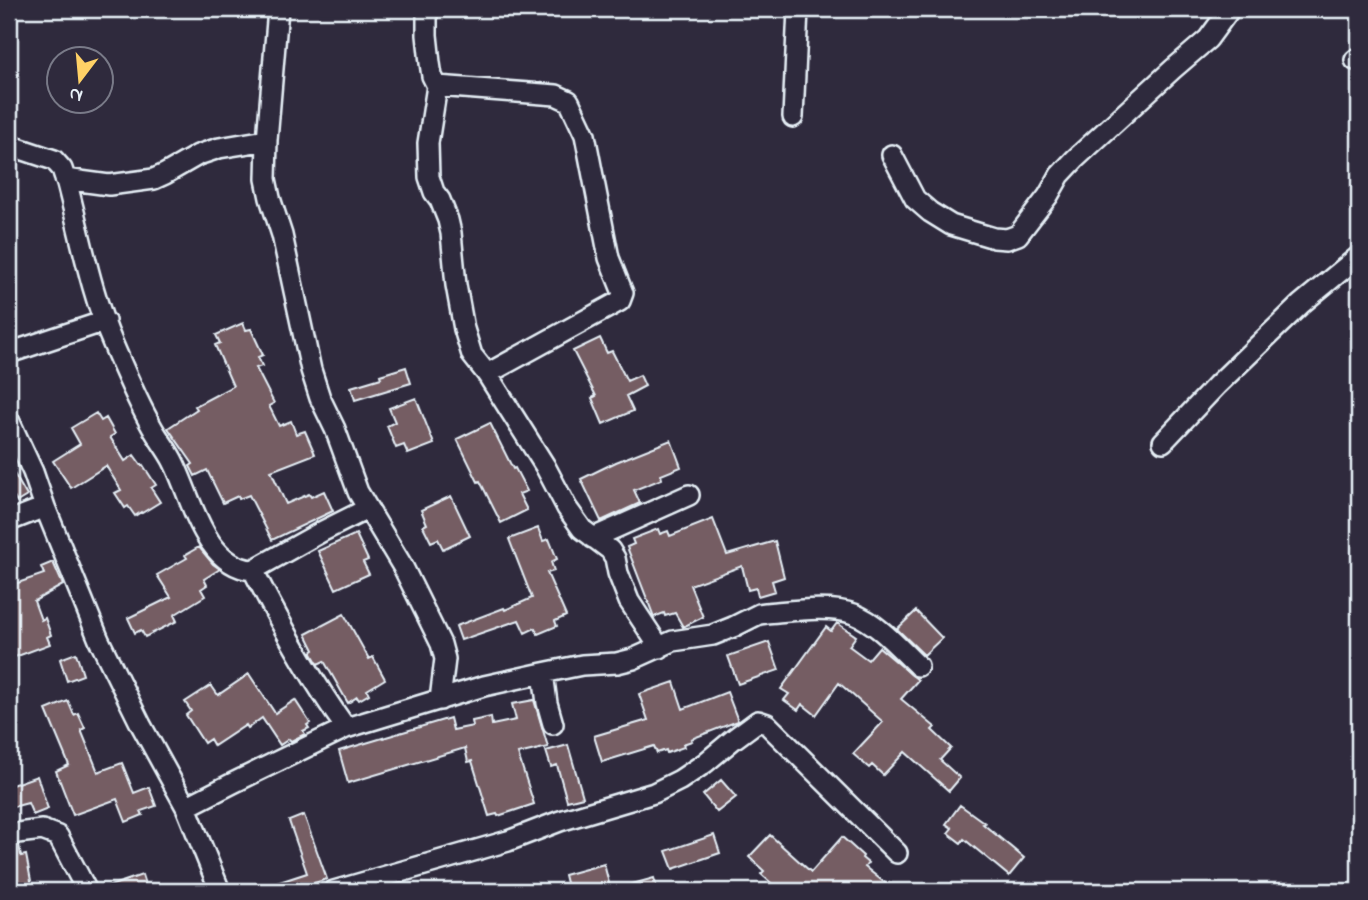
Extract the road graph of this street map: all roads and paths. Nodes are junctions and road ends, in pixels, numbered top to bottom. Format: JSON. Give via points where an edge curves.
{"nodes":[{"id":1,"x":278,"y":9,"type":"edge"},
{"id":2,"x":427,"y":9,"type":"edge"},
{"id":3,"x":798,"y":9,"type":"edge"},
{"id":4,"x":1230,"y":9,"type":"edge"},
{"id":5,"x":437,"y":86,"type":"junction"},
{"id":6,"x":793,"y":117,"type":"dead end"},
{"id":7,"x":267,"y":140,"type":"junction"},
{"id":8,"x":9,"y":145,"type":"edge"},
{"id":9,"x":892,"y":155,"type":"dead end"},
{"id":10,"x":65,"y":178,"type":"junction"},
{"id":11,"x":1359,"y":256,"type":"edge"},
{"id":12,"x":105,"y":321,"type":"junction"},
{"id":13,"x":9,"y":353,"type":"edge"},
{"id":14,"x":487,"y":374,"type":"junction"},
{"id":15,"x":9,"y":420,"type":"edge"},
{"id":16,"x":1163,"y":442,"type":"dead end"},
{"id":17,"x":689,"y":495,"type":"dead end"},
{"id":18,"x":44,"y":507,"type":"junction"},
{"id":19,"x":367,"y":509,"type":"junction"},
{"id":20,"x":9,"y":521,"type":"edge"},
{"id":21,"x":593,"y":538,"type":"junction"},
{"id":22,"x":253,"y":570,"type":"junction"},
{"id":23,"x":660,"y":648,"type":"junction"},
{"id":24,"x":918,"y":666,"type":"dead end"},
{"id":25,"x":543,"y":673,"type":"junction"},
{"id":26,"x":440,"y":700,"type":"junction"},
{"id":27,"x":553,"y":724,"type":"dead end"},
{"id":28,"x":346,"y":728,"type":"junction"},
{"id":29,"x":186,"y":807,"type":"junction"},
{"id":30,"x":9,"y":834,"type":"edge"},
{"id":31,"x":897,"y":853,"type":"dead end"},
{"id":32,"x":86,"y":891,"type":"edge"},
{"id":33,"x":220,"y":891,"type":"edge"},
{"id":34,"x":334,"y":891,"type":"edge"}],
"edges":[{"from":1,"to":7,"type":"street"},
{"from":2,"to":5,"type":"street","via":[[430,63]]},
{"from":3,"to":6,"type":"street"},
{"from":4,"to":9,"type":"street","via":[[1208,39],[1075,159],[1018,234],[1007,239],[951,225],[930,212],[915,199]]},
{"from":5,"to":14,"type":"street","via":[[428,143],[429,177],[451,233],[464,329],[472,355]]},
{"from":5,"to":14,"type":"street","via":[[555,95],[569,101],[585,135],[609,258],[623,293],[620,301]]},
{"from":7,"to":10,"type":"street","via":[[198,155],[154,179],[109,185]]},
{"from":7,"to":19,"type":"street","via":[[266,179],[311,370]]},
{"from":8,"to":10,"type":"street","via":[[54,160]]},
{"from":10,"to":12,"type":"street"},
{"from":11,"to":16,"type":"street","via":[[1301,304]]},
{"from":12,"to":13,"type":"street"},
{"from":12,"to":22,"type":"street","via":[[197,522],[222,555]]},
{"from":14,"to":21,"type":"street","via":[[567,508]]},
{"from":15,"to":18,"type":"street"},
{"from":17,"to":21,"type":"street"},
{"from":18,"to":20,"type":"street"},
{"from":18,"to":29,"type":"street","via":[[99,640]]},
{"from":19,"to":22,"type":"street"},
{"from":19,"to":26,"type":"street","via":[[403,567],[441,644],[445,659]]},
{"from":21,"to":23,"type":"street","via":[[615,558],[629,601]]},
{"from":22,"to":28,"type":"street","via":[[293,645]]},
{"from":23,"to":24,"type":"street","via":[[673,641],[713,635],[759,614],[841,610],[873,625]]},
{"from":23,"to":25,"type":"street","via":[[625,661]]},
{"from":25,"to":26,"type":"street"},
{"from":25,"to":27,"type":"street"},
{"from":26,"to":28,"type":"street"},
{"from":28,"to":29,"type":"street"},
{"from":29,"to":33,"type":"street"},
{"from":30,"to":32,"type":"street","via":[[42,830],[58,836]]},
{"from":31,"to":34,"type":"street","via":[[767,724],[758,721],[705,763],[654,793]]}]}
